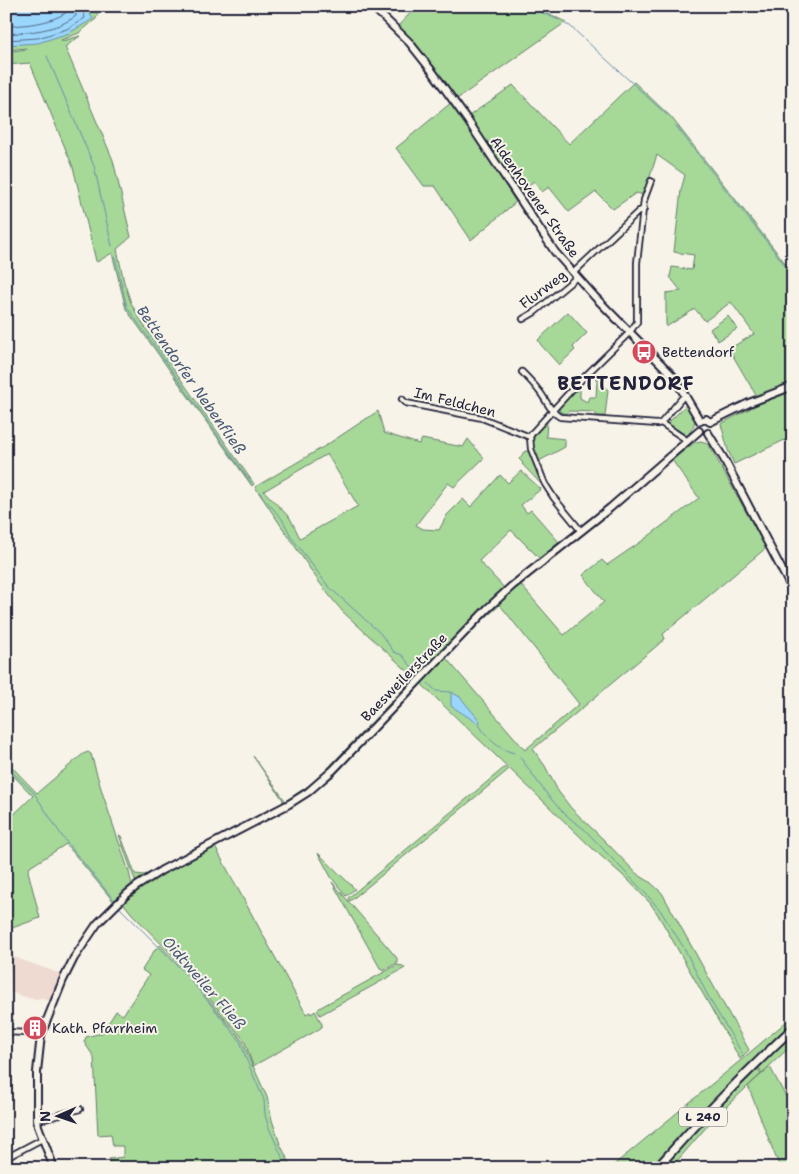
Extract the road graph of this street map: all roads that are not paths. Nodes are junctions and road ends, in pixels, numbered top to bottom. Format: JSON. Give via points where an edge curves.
{"nodes":[{"id":1,"x":372,"y":6,"type":"edge"},
{"id":2,"x":651,"y":181,"type":"dead end"},
{"id":3,"x":644,"y":209,"type":"junction"},
{"id":4,"x":575,"y":275,"type":"junction"},
{"id":5,"x":523,"y":319,"type":"dead end"},
{"id":6,"x":630,"y":332,"type":"junction"},
{"id":7,"x":522,"y":372,"type":"dead end"},
{"id":8,"x":793,"y":386,"type":"edge"},
{"id":9,"x":686,"y":396,"type":"junction"},
{"id":10,"x":402,"y":399,"type":"dead end"},
{"id":11,"x":552,"y":410,"type":"junction"},
{"id":12,"x":700,"y":420,"type":"junction"},
{"id":13,"x":710,"y":422,"type":"junction"},
{"id":14,"x":661,"y":423,"type":"junction"},
{"id":15,"x":699,"y":431,"type":"junction"},
{"id":16,"x":708,"y":433,"type":"junction"},
{"id":17,"x":530,"y":437,"type":"junction"},
{"id":18,"x":688,"y":441,"type":"junction"},
{"id":19,"x":581,"y":531,"type":"junction"},
{"id":20,"x":793,"y":591,"type":"edge"},
{"id":21,"x":793,"y":1028,"type":"edge"},
{"id":22,"x":6,"y":1032,"type":"edge"},
{"id":23,"x":41,"y":1035,"type":"junction"},
{"id":24,"x":80,"y":1109,"type":"dead end"},
{"id":25,"x":36,"y":1119,"type":"junction"},
{"id":26,"x":42,"y":1139,"type":"junction"},
{"id":27,"x":6,"y":1158,"type":"edge"},
{"id":28,"x":54,"y":1168,"type":"edge"},
{"id":29,"x":657,"y":1168,"type":"edge"}],
"edges":[{"from":1,"to":4,"type":"street","name":"Aldenhovener Straße","via":[[409,42],[432,71],[555,252]]},
{"from":2,"to":3,"type":"street"},
{"from":3,"to":4,"type":"street","name":"Flurweg"},
{"from":3,"to":6,"type":"street","via":[[637,263],[637,322]]},
{"from":4,"to":5,"type":"street","name":"Flurweg"},
{"from":4,"to":6,"type":"street","name":"Aldenhovener Straße"},
{"from":6,"to":9,"type":"street","name":"Aldenhovener Straße","via":[[674,377]]},
{"from":6,"to":11,"type":"street"},
{"from":7,"to":11,"type":"street"},
{"from":8,"to":13,"type":"street"},
{"from":9,"to":12,"type":"street","name":"Aldenhovener Straße"},
{"from":9,"to":14,"type":"street"},
{"from":10,"to":17,"type":"street","name":"Im Feldchen","via":[[406,403],[482,418]]},
{"from":11,"to":14,"type":"street","via":[[560,417]]},
{"from":11,"to":17,"type":"street"},
{"from":12,"to":13,"type":"street"},
{"from":12,"to":15,"type":"street"},
{"from":13,"to":16,"type":"street","via":[[712,428]]},
{"from":14,"to":18,"type":"street"},
{"from":15,"to":16,"type":"street"},
{"from":15,"to":18,"type":"street","name":"Baesweilerstraße"},
{"from":16,"to":20,"type":"street"},
{"from":17,"to":19,"type":"street","via":[[545,484]]},
{"from":18,"to":19,"type":"street","name":"Baesweilerstraße"},
{"from":19,"to":23,"type":"street","name":"Baesweilerstraße","via":[[487,609],[308,792],[162,870],[119,902],[97,924],[74,958]]},
{"from":21,"to":29,"type":"main road","number":"L 240","via":[[709,1110]]},
{"from":22,"to":23,"type":"street"},
{"from":23,"to":25,"type":"street","name":"Baesweilerstraße"},
{"from":24,"to":25,"type":"street"},
{"from":25,"to":26,"type":"street","name":"Baesweilerstraße"},
{"from":26,"to":27,"type":"street"},
{"from":26,"to":28,"type":"street","name":"Baesweilerstraße"}]}
